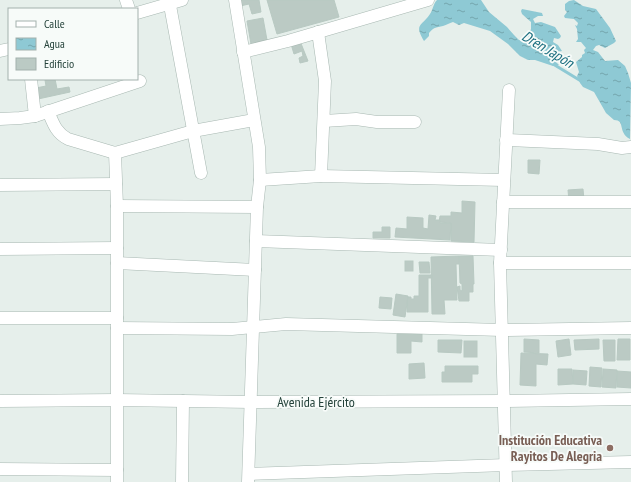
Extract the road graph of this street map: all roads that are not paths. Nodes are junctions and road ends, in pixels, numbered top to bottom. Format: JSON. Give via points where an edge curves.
{"nodes":[{"id":1,"x":182,"y":0,"type":"edge"},
{"id":2,"x":235,"y":0,"type":"edge"},
{"id":3,"x":428,"y":0,"type":"edge"},
{"id":4,"x":169,"y":2,"type":"edge"},
{"id":5,"x":392,"y":5,"type":"edge"},
{"id":6,"x":138,"y":13,"type":"edge"},
{"id":7,"x":318,"y":32,"type":"junction"},
{"id":8,"x":244,"y":52,"type":"junction"},
{"id":9,"x":30,"y":80,"type":"edge"},
{"id":10,"x":140,"y":81,"type":"dead end"},
{"id":11,"x":509,"y":90,"type":"dead end"},
{"id":12,"x":48,"y":110,"type":"junction"},
{"id":13,"x":35,"y":116,"type":"junction"},
{"id":14,"x":0,"y":120,"type":"edge"},
{"id":15,"x":254,"y":120,"type":"junction"},
{"id":16,"x":324,"y":121,"type":"junction"},
{"id":17,"x":415,"y":122,"type":"dead end"},
{"id":18,"x":193,"y":131,"type":"junction"},
{"id":19,"x":506,"y":140,"type":"junction"},
{"id":20,"x":631,"y":147,"type":"edge"},
{"id":21,"x":115,"y":153,"type":"junction"},
{"id":22,"x":200,"y":173,"type":"dead end"},
{"id":23,"x":321,"y":176,"type":"junction"},
{"id":24,"x":260,"y":180,"type":"junction"},
{"id":25,"x":504,"y":180,"type":"junction"},
{"id":26,"x":116,"y":184,"type":"junction"},
{"id":27,"x":0,"y":185,"type":"edge"},
{"id":28,"x":503,"y":202,"type":"junction"},
{"id":29,"x":631,"y":202,"type":"edge"},
{"id":30,"x":117,"y":206,"type":"junction"},
{"id":31,"x":257,"y":207,"type":"junction"},
{"id":32,"x":256,"y":241,"type":"junction"},
{"id":33,"x":117,"y":248,"type":"junction"},
{"id":34,"x":0,"y":249,"type":"edge"},
{"id":35,"x":501,"y":250,"type":"junction"},
{"id":36,"x":117,"y":263,"type":"junction"},
{"id":37,"x":500,"y":263,"type":"junction"},
{"id":38,"x":631,"y":263,"type":"edge"},
{"id":39,"x":255,"y":270,"type":"junction"},
{"id":40,"x":0,"y":318,"type":"edge"},
{"id":41,"x":117,"y":323,"type":"junction"},
{"id":42,"x":254,"y":328,"type":"junction"},
{"id":43,"x":631,"y":328,"type":"edge"},
{"id":44,"x":502,"y":330,"type":"junction"},
{"id":45,"x":631,"y":399,"type":"edge"},
{"id":46,"x":117,"y":400,"type":"junction"},
{"id":47,"x":0,"y":401,"type":"edge"},
{"id":48,"x":183,"y":401,"type":"junction"},
{"id":49,"x":504,"y":401,"type":"junction"},
{"id":50,"x":251,"y":402,"type":"junction"},
{"id":51,"x":631,"y":462,"type":"edge"},
{"id":52,"x":506,"y":465,"type":"junction"},
{"id":53,"x":0,"y":468,"type":"edge"},
{"id":54,"x":117,"y":476,"type":"edge"},
{"id":55,"x":249,"y":478,"type":"edge"},
{"id":56,"x":182,"y":482,"type":"edge"},
{"id":57,"x":506,"y":482,"type":"edge"}],
"edges":[{"from":1,"to":4,"type":"street"},
{"from":2,"to":8,"type":"street"},
{"from":3,"to":5,"type":"street"},
{"from":4,"to":6,"type":"street"},
{"from":4,"to":18,"type":"street"},
{"from":5,"to":7,"type":"street"},
{"from":7,"to":8,"type":"street"},
{"from":7,"to":16,"type":"street","via":[[325,81]]},
{"from":8,"to":15,"type":"street"},
{"from":9,"to":13,"type":"street"},
{"from":10,"to":12,"type":"street"},
{"from":11,"to":19,"type":"street"},
{"from":12,"to":13,"type":"street"},
{"from":12,"to":21,"type":"street","via":[[55,129],[62,136]]},
{"from":13,"to":14,"type":"street"},
{"from":15,"to":18,"type":"street"},
{"from":15,"to":24,"type":"street"},
{"from":16,"to":17,"type":"street","via":[[356,119]]},
{"from":16,"to":23,"type":"street"},
{"from":18,"to":21,"type":"street"},
{"from":18,"to":22,"type":"street"},
{"from":19,"to":20,"type":"street"},
{"from":19,"to":25,"type":"street"},
{"from":21,"to":26,"type":"street"},
{"from":23,"to":24,"type":"street"},
{"from":23,"to":25,"type":"street"},
{"from":24,"to":31,"type":"street"},
{"from":25,"to":28,"type":"street"},
{"from":26,"to":27,"type":"street"},
{"from":26,"to":30,"type":"street"},
{"from":28,"to":29,"type":"street"},
{"from":28,"to":35,"type":"street"},
{"from":30,"to":31,"type":"street"},
{"from":30,"to":33,"type":"street"},
{"from":31,"to":32,"type":"street"},
{"from":32,"to":35,"type":"street"},
{"from":32,"to":39,"type":"street"},
{"from":33,"to":34,"type":"street"},
{"from":33,"to":36,"type":"street"},
{"from":35,"to":37,"type":"street"},
{"from":36,"to":39,"type":"street"},
{"from":36,"to":41,"type":"street"},
{"from":37,"to":38,"type":"street"},
{"from":37,"to":44,"type":"street"},
{"from":39,"to":42,"type":"street"},
{"from":40,"to":41,"type":"street"},
{"from":41,"to":42,"type":"street"},
{"from":41,"to":46,"type":"street"},
{"from":42,"to":44,"type":"street","via":[[286,324]]},
{"from":42,"to":50,"type":"street"},
{"from":43,"to":44,"type":"street"},
{"from":44,"to":49,"type":"street"},
{"from":45,"to":49,"type":"street","name":"Avenida Ejército"},
{"from":46,"to":47,"type":"street","name":"Avenida Ejército"},
{"from":46,"to":48,"type":"street","name":"Avenida Ejército"},
{"from":46,"to":54,"type":"street"},
{"from":48,"to":50,"type":"street","name":"Avenida Ejército"},
{"from":48,"to":56,"type":"street"},
{"from":49,"to":50,"type":"street","name":"Avenida Ejército"},
{"from":49,"to":52,"type":"street"},
{"from":50,"to":55,"type":"street"},
{"from":51,"to":52,"type":"street"},
{"from":52,"to":55,"type":"street"},
{"from":52,"to":57,"type":"street"},
{"from":53,"to":54,"type":"street"}]}
